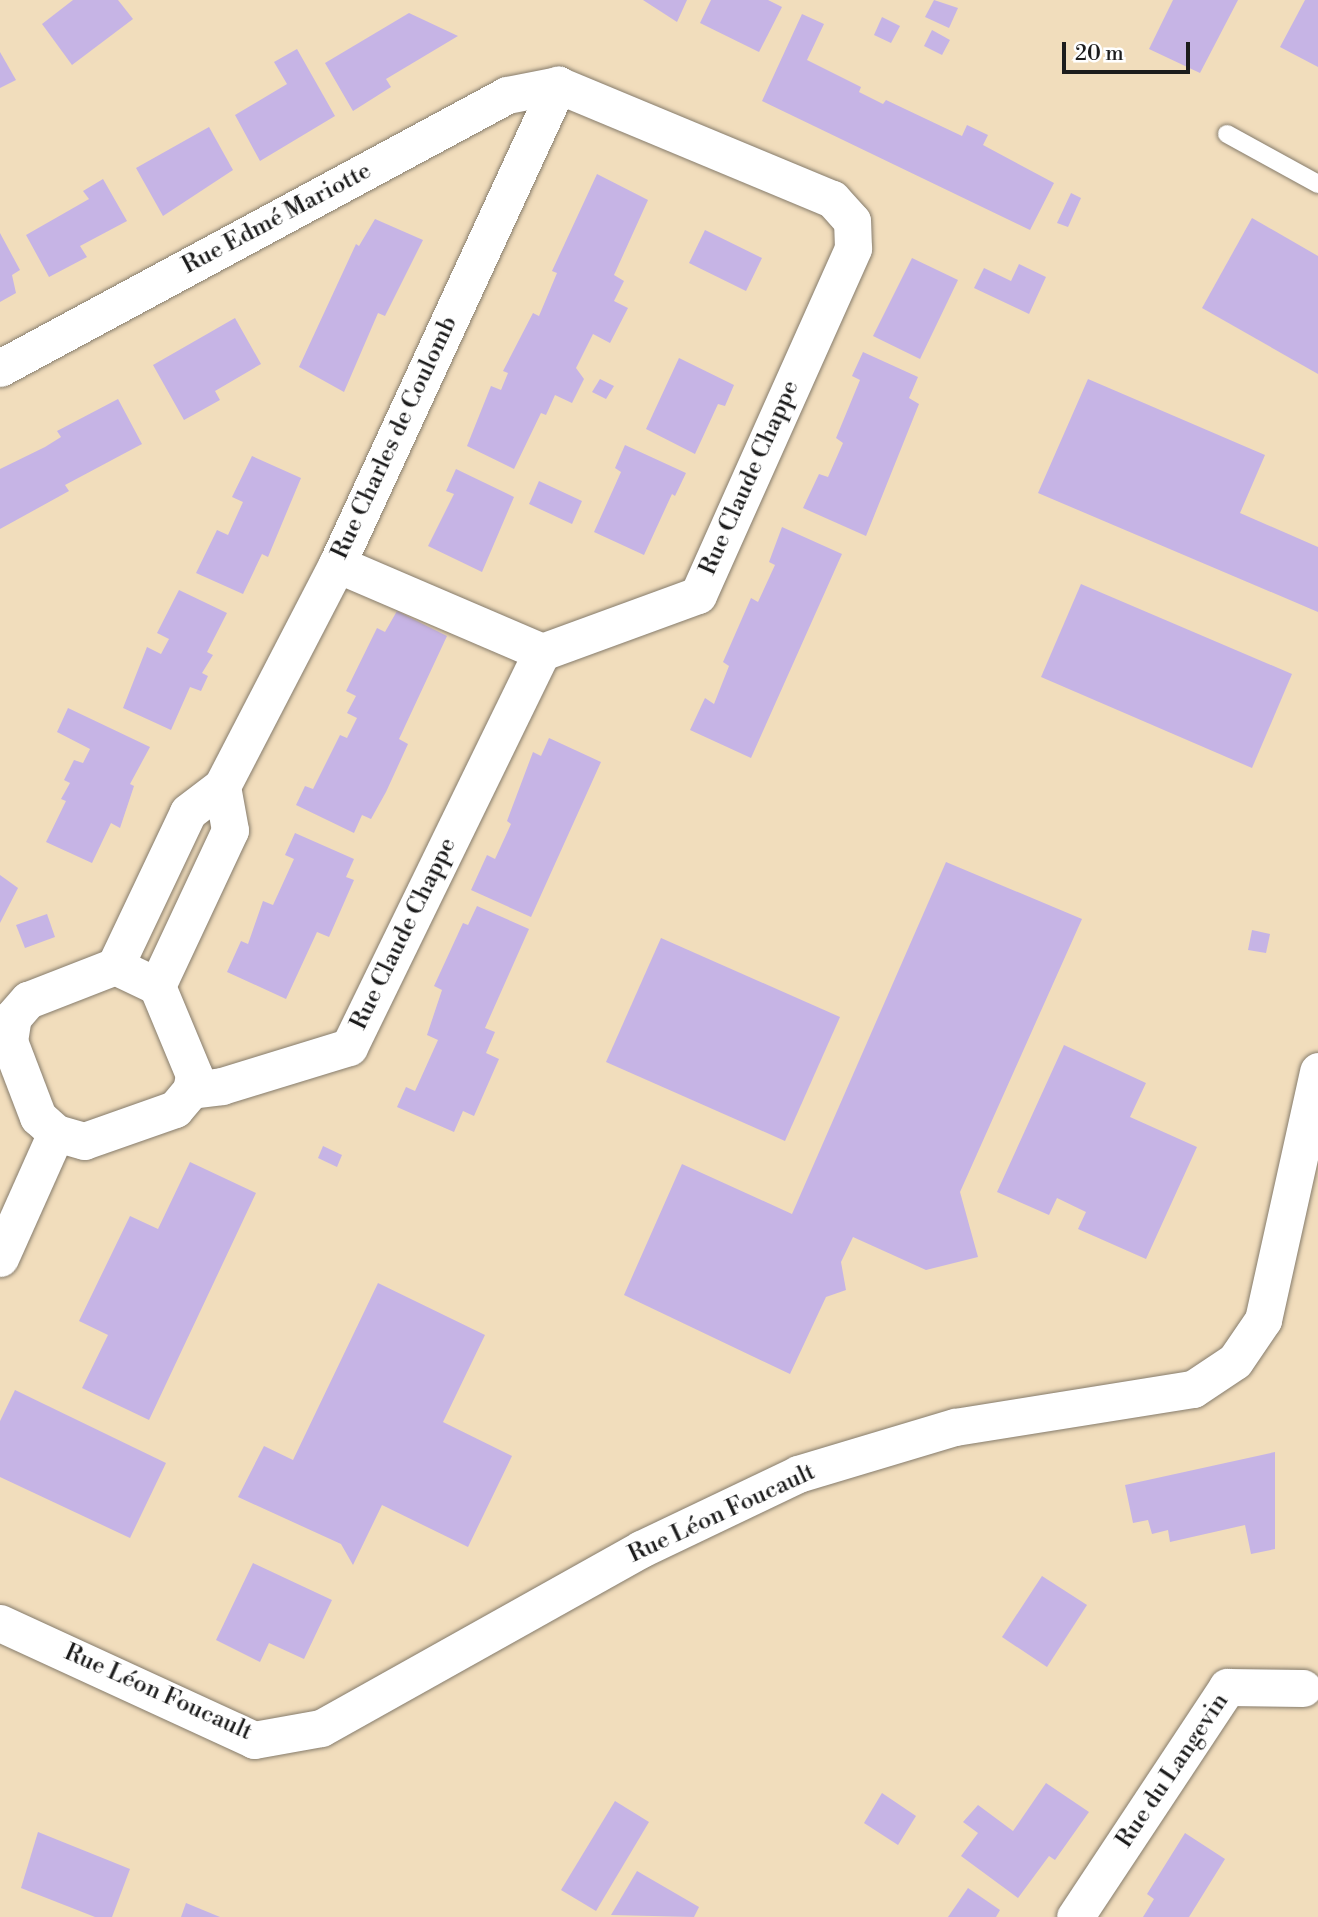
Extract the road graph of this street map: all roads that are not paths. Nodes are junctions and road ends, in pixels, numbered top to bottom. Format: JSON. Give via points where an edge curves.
{"nodes":[{"id":1,"x":558,"y":85,"type":"junction"},
{"id":2,"x":1227,"y":134,"type":"dead end"},
{"id":3,"x":1318,"y":184,"type":"edge"},
{"id":4,"x":0,"y":368,"type":"edge"},
{"id":5,"x":337,"y":564,"type":"junction"},
{"id":6,"x":542,"y":652,"type":"junction"},
{"id":7,"x":222,"y":786,"type":"junction"},
{"id":8,"x":115,"y":966,"type":"junction"},
{"id":9,"x":157,"y":986,"type":"junction"},
{"id":10,"x":7,"y":1014,"type":"edge"},
{"id":11,"x":1318,"y":1071,"type":"edge"},
{"id":12,"x":191,"y":1090,"type":"junction"},
{"id":13,"x":56,"y":1133,"type":"junction"},
{"id":14,"x":0,"y":1258,"type":"edge"},
{"id":15,"x":0,"y":1623,"type":"edge"},
{"id":16,"x":1303,"y":1688,"type":"dead end"},
{"id":17,"x":1075,"y":1917,"type":"edge"}],
"edges":[{"from":1,"to":4,"type":"street","name":"Rue Edmé Mariotte","via":[[507,95]]},
{"from":1,"to":5,"type":"street","name":"Rue Charles de Coulomb"},
{"from":1,"to":6,"type":"street","name":"Rue Claude Chappe","via":[[832,200],[852,221],[853,247],[698,595]]},
{"from":2,"to":3,"type":"lane"},
{"from":5,"to":6,"type":"street"},
{"from":5,"to":7,"type":"street","name":"Rue Charles de Coulomb"},
{"from":6,"to":12,"type":"street","name":"Rue Claude Chappe","via":[[349,1048],[222,1086]]},
{"from":7,"to":8,"type":"street","name":"Rue Charles de Coulomb","via":[[188,812]]},
{"from":7,"to":9,"type":"street","via":[[230,830]]},
{"from":8,"to":9,"type":"street"},
{"from":8,"to":10,"type":"street","via":[[28,1000]]},
{"from":9,"to":12,"type":"street","via":[[193,1063]]},
{"from":10,"to":13,"type":"street","via":[[9,1041],[38,1117]]},
{"from":11,"to":15,"type":"street","name":"Rue Léon Foucault","via":[[1263,1320],[1235,1361],[1193,1389],[955,1427],[798,1474],[641,1549],[321,1728],[254,1740]]},
{"from":12,"to":13,"type":"street","via":[[175,1109],[103,1137],[84,1141]]},
{"from":13,"to":14,"type":"street"},
{"from":16,"to":17,"type":"street","name":"Rue du Langevin","via":[[1227,1687]]}]}
